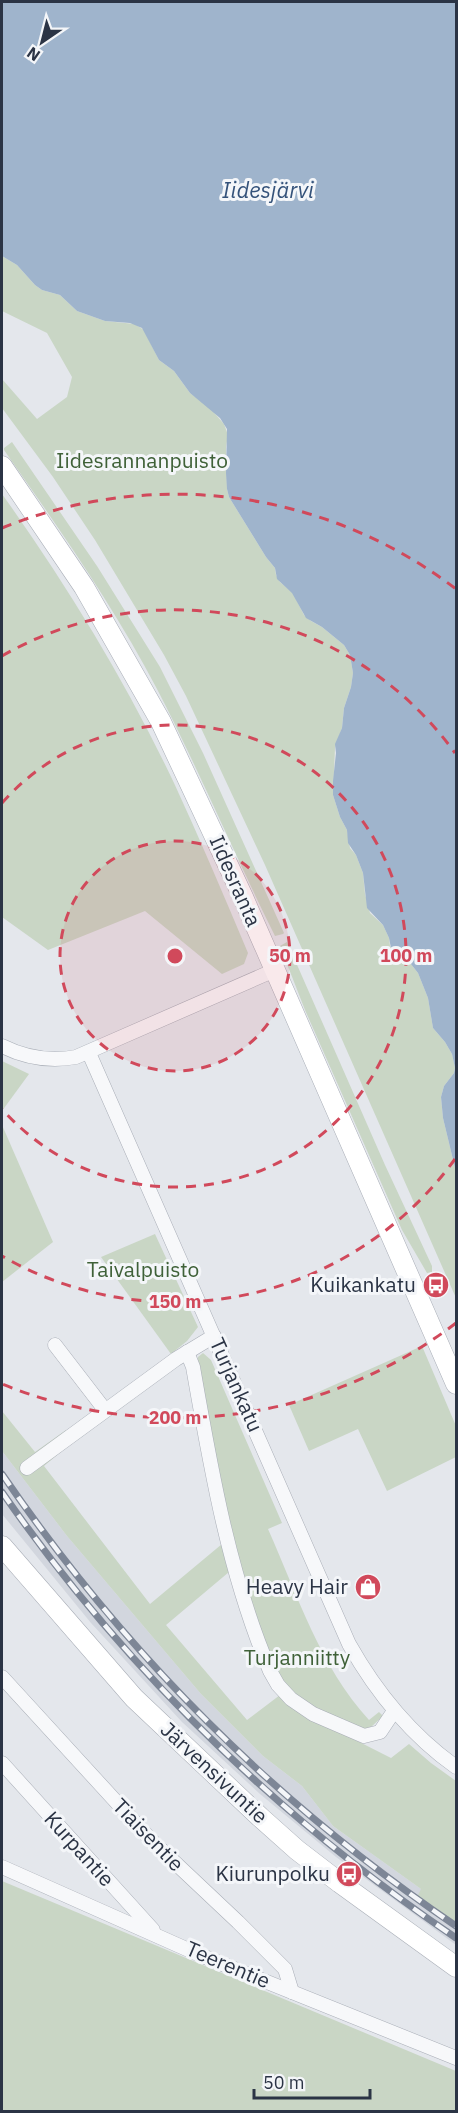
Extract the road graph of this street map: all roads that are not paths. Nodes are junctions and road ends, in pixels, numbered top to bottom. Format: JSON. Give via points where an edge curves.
{"nodes":[{"id":1,"x":2,"y":466,"type":"edge"},
{"id":2,"x":275,"y":970,"type":"junction"},
{"id":3,"x":2,"y":1046,"type":"edge"},
{"id":4,"x":89,"y":1053,"type":"junction"},
{"id":5,"x":214,"y":1336,"type":"junction"},
{"id":6,"x":55,"y":1344,"type":"dead end"},
{"id":7,"x":187,"y":1352,"type":"junction"},
{"id":8,"x":456,"y":1384,"type":"edge"},
{"id":9,"x":105,"y":1410,"type":"junction"},
{"id":10,"x":27,"y":1467,"type":"dead end"},
{"id":11,"x":2,"y":1546,"type":"edge"},
{"id":12,"x":2,"y":1677,"type":"edge"},
{"id":13,"x":394,"y":1711,"type":"junction"},
{"id":14,"x":2,"y":1763,"type":"edge"},
{"id":15,"x":456,"y":1767,"type":"edge"},
{"id":16,"x":2,"y":1867,"type":"edge"},
{"id":17,"x":156,"y":1934,"type":"junction"},
{"id":18,"x":456,"y":1967,"type":"edge"},
{"id":19,"x":292,"y":1992,"type":"junction"},
{"id":20,"x":456,"y":2058,"type":"edge"}],
"edges":[{"from":1,"to":2,"type":"main road","name":"Iidesranta","via":[[84,587],[161,722]]},
{"from":2,"to":4,"type":"street"},
{"from":2,"to":8,"type":"main road","name":"Iidesranta"},
{"from":3,"to":4,"type":"street","via":[[47,1059],[62,1060]]},
{"from":4,"to":5,"type":"street","name":"Turjankatu"},
{"from":5,"to":7,"type":"street"},
{"from":5,"to":13,"type":"street","name":"Turjankatu","via":[[341,1627],[366,1673]]},
{"from":6,"to":9,"type":"street"},
{"from":7,"to":9,"type":"street"},
{"from":7,"to":13,"type":"street","name":"Turjankatu","via":[[234,1564],[278,1685],[313,1714],[364,1736],[380,1732]]},
{"from":9,"to":10,"type":"street"},
{"from":11,"to":18,"type":"main road","name":"Järvensivuntie","via":[[134,1698],[266,1823],[340,1883]]},
{"from":12,"to":19,"type":"street","name":"Tiaisentie","via":[[152,1841],[285,1969]]},
{"from":13,"to":15,"type":"street","name":"Turjankatu"},
{"from":14,"to":17,"type":"street","name":"Kurpantie"},
{"from":16,"to":17,"type":"street","name":"Teerentie"},
{"from":17,"to":19,"type":"street","name":"Teerentie"},
{"from":19,"to":20,"type":"street","name":"Teerentie"}]}
